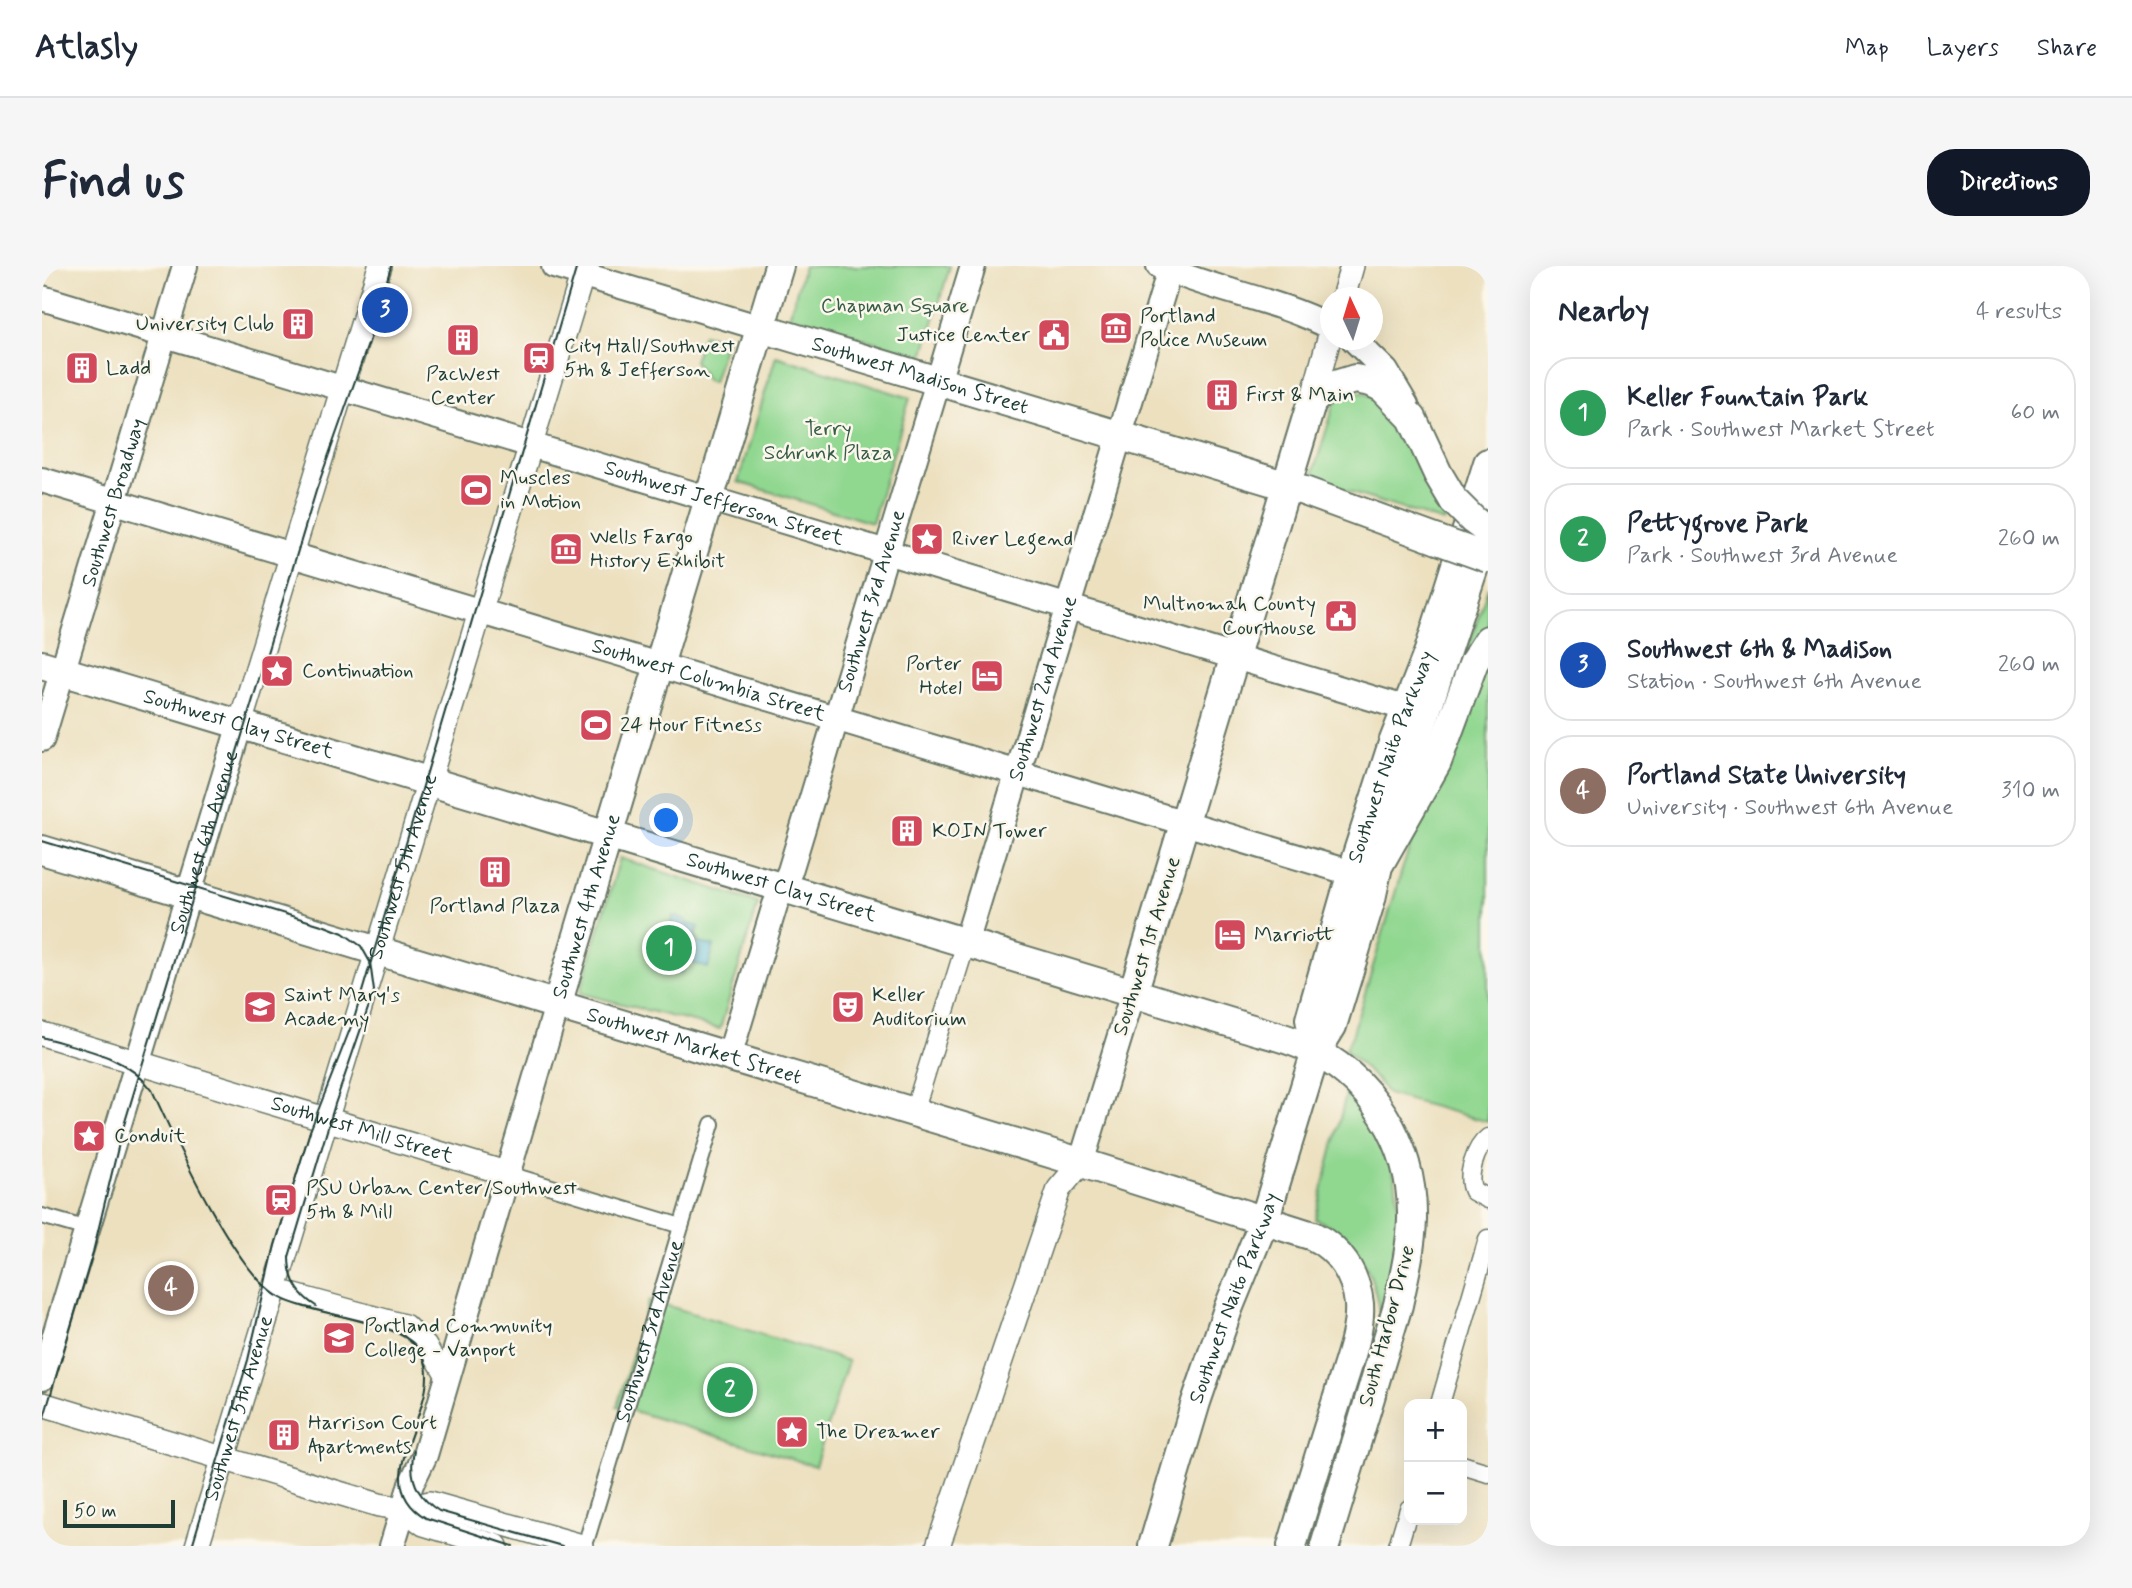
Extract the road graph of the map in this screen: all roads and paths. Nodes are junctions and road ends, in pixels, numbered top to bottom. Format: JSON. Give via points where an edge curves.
{"nodes":[{"id":1,"x":186,"y":266,"type":"edge"},
{"id":2,"x":380,"y":266,"type":"edge"},
{"id":3,"x":554,"y":266,"type":"edge"},
{"id":4,"x":779,"y":266,"type":"edge"},
{"id":5,"x":973,"y":266,"type":"edge"},
{"id":6,"x":1352,"y":266,"type":"edge"},
{"id":7,"x":1166,"y":268,"type":"edge"},
{"id":8,"x":584,"y":270,"type":"edge"},
{"id":9,"x":1346,"y":287,"type":"edge"},
{"id":10,"x":42,"y":298,"type":"edge"},
{"id":11,"x":1320,"y":322,"type":"edge"},
{"id":12,"x":761,"y":328,"type":"junction"},
{"id":13,"x":164,"y":335,"type":"junction"},
{"id":14,"x":1327,"y":350,"type":"edge"},
{"id":15,"x":1364,"y":350,"type":"edge"},
{"id":16,"x":938,"y":381,"type":"junction"},
{"id":17,"x":342,"y":388,"type":"junction"},
{"id":18,"x":1312,"y":401,"type":"junction"},
{"id":19,"x":1412,"y":418,"type":"junction"},
{"id":20,"x":1119,"y":436,"type":"junction"},
{"id":21,"x":531,"y":445,"type":"junction"},
{"id":22,"x":1488,"y":463,"type":"edge"},
{"id":23,"x":42,"y":480,"type":"edge"},
{"id":24,"x":1286,"y":486,"type":"junction"},
{"id":25,"x":710,"y":499,"type":"junction"},
{"id":26,"x":114,"y":502,"type":"junction"},
{"id":27,"x":1488,"y":531,"type":"edge"},
{"id":28,"x":1439,"y":536,"type":"junction"},
{"id":29,"x":1488,"y":550,"type":"edge"},
{"id":30,"x":886,"y":552,"type":"junction"},
{"id":31,"x":291,"y":555,"type":"junction"},
{"id":32,"x":1488,"y":558,"type":"edge"},
{"id":33,"x":1068,"y":606,"type":"junction"},
{"id":34,"x":480,"y":612,"type":"junction"},
{"id":35,"x":1486,"y":642,"type":"edge"},
{"id":36,"x":1234,"y":657,"type":"junction"},
{"id":37,"x":659,"y":666,"type":"junction"},
{"id":38,"x":52,"y":668,"type":"edge"},
{"id":39,"x":1408,"y":709,"type":"junction"},
{"id":40,"x":836,"y":719,"type":"junction"},
{"id":41,"x":240,"y":724,"type":"junction"},
{"id":42,"x":42,"y":739,"type":"edge"},
{"id":43,"x":1416,"y":745,"type":"junction"},
{"id":44,"x":1017,"y":773,"type":"junction"},
{"id":45,"x":429,"y":781,"type":"junction"},
{"id":46,"x":1184,"y":823,"type":"junction"},
{"id":47,"x":608,"y":835,"type":"junction"},
{"id":48,"x":42,"y":850,"type":"edge"},
{"id":49,"x":1369,"y":873,"type":"junction"},
{"id":50,"x":783,"y":887,"type":"junction"},
{"id":51,"x":188,"y":894,"type":"junction"},
{"id":52,"x":966,"y":943,"type":"junction"},
{"id":53,"x":378,"y":951,"type":"junction"},
{"id":54,"x":1133,"y":993,"type":"junction"},
{"id":55,"x":557,"y":1005,"type":"junction"},
{"id":56,"x":42,"y":1034,"type":"edge"},
{"id":57,"x":1316,"y":1052,"type":"junction"},
{"id":58,"x":729,"y":1057,"type":"junction"},
{"id":59,"x":138,"y":1063,"type":"junction"},
{"id":60,"x":914,"y":1112,"type":"junction"},
{"id":61,"x":327,"y":1119,"type":"junction"},
{"id":62,"x":712,"y":1124,"type":"dead end"},
{"id":63,"x":1488,"y":1138,"type":"edge"},
{"id":64,"x":1081,"y":1163,"type":"junction"},
{"id":65,"x":509,"y":1174,"type":"junction"},
{"id":66,"x":1488,"y":1199,"type":"edge"},
{"id":67,"x":42,"y":1216,"type":"edge"},
{"id":68,"x":1264,"y":1221,"type":"junction"},
{"id":69,"x":681,"y":1226,"type":"junction"},
{"id":70,"x":87,"y":1229,"type":"junction"},
{"id":71,"x":1488,"y":1239,"type":"edge"},
{"id":72,"x":275,"y":1288,"type":"junction"},
{"id":73,"x":42,"y":1378,"type":"edge"},
{"id":74,"x":447,"y":1378,"type":"junction"},
{"id":75,"x":1441,"y":1399,"type":"edge"},
{"id":76,"x":42,"y":1404,"type":"edge"},
{"id":77,"x":224,"y":1458,"type":"junction"},
{"id":78,"x":1467,"y":1467,"type":"edge"},
{"id":79,"x":1488,"y":1473,"type":"edge"},
{"id":80,"x":404,"y":1509,"type":"junction"},
{"id":81,"x":1404,"y":1525,"type":"edge"},
{"id":82,"x":585,"y":1543,"type":"edge"},
{"id":83,"x":197,"y":1546,"type":"edge"},
{"id":84,"x":392,"y":1546,"type":"edge"},
{"id":85,"x":496,"y":1546,"type":"edge"},
{"id":86,"x":938,"y":1546,"type":"edge"},
{"id":87,"x":1153,"y":1546,"type":"edge"},
{"id":88,"x":1292,"y":1546,"type":"edge"},
{"id":89,"x":1325,"y":1546,"type":"edge"},
{"id":90,"x":1398,"y":1546,"type":"edge"}],
"edges":[{"from":1,"to":13,"type":"main road","name":"Southwest Broadway"},
{"from":2,"to":17,"type":"street","name":"Southwest 6th Avenue"},
{"from":3,"to":8,"type":"main road","name":"Southwest Madison Street"},
{"from":4,"to":12,"type":"main road","name":"Southwest 4th Avenue"},
{"from":5,"to":16,"type":"main road","name":"Southwest 3rd Avenue"},
{"from":6,"to":9,"type":"street"},
{"from":7,"to":11,"type":"main road"},
{"from":7,"to":20,"type":"main road","name":"Southwest 2nd Avenue"},
{"from":8,"to":12,"type":"main road","name":"Southwest Madison Street"},
{"from":8,"to":21,"type":"street","name":"Southwest 5th Avenue"},
{"from":10,"to":13,"type":"main road","name":"Southwest Jefferson Street"},
{"from":12,"to":16,"type":"main road","name":"Southwest Madison Street"},
{"from":12,"to":25,"type":"main road","name":"Southwest 4th Avenue"},
{"from":13,"to":17,"type":"main road","name":"Southwest Jefferson Street"},
{"from":13,"to":26,"type":"main road","name":"Southwest Broadway"},
{"from":14,"to":18,"type":"street","name":"Southwest 1st Avenue"},
{"from":15,"to":19,"type":"main road","via":[[1386,371]]},
{"from":16,"to":20,"type":"main road","name":"Southwest Madison Street"},
{"from":16,"to":30,"type":"main road","name":"Southwest 3rd Avenue"},
{"from":17,"to":21,"type":"main road","name":"Southwest Jefferson Street"},
{"from":17,"to":31,"type":"street","name":"Southwest 6th Avenue"},
{"from":18,"to":19,"type":"main road","via":[[1339,383],[1363,379],[1383,388]]},
{"from":18,"to":24,"type":"main road","name":"Southwest 1st Avenue"},
{"from":19,"to":27,"type":"main road","bridge":true,"via":[[1448,491],[1466,514]]},
{"from":20,"to":24,"type":"main road","name":"Southwest Madison Street"},
{"from":20,"to":33,"type":"main road","name":"Southwest 2nd Avenue"},
{"from":21,"to":25,"type":"main road","name":"Southwest Jefferson Street"},
{"from":21,"to":34,"type":"street","name":"Southwest 5th Avenue"},
{"from":22,"to":39,"type":"main road","name":"Southwest Naito Parkway"},
{"from":23,"to":26,"type":"main road","name":"Southwest Columbia Street"},
{"from":24,"to":28,"type":"main road","name":"Southwest Madison Street","via":[[1348,501]]},
{"from":24,"to":36,"type":"main road","name":"Southwest 1st Avenue"},
{"from":25,"to":30,"type":"main road","name":"Southwest Jefferson Street"},
{"from":25,"to":37,"type":"main road","name":"Southwest 4th Avenue"},
{"from":26,"to":31,"type":"main road","name":"Southwest Columbia Street"},
{"from":26,"to":38,"type":"main road","name":"Southwest Broadway"},
{"from":27,"to":43,"type":"main road","name":"Southwest Naito Parkway"},
{"from":28,"to":29,"type":"main road"},
{"from":28,"to":32,"type":"main road","bridge":true},
{"from":30,"to":33,"type":"main road","name":"Southwest Jefferson Street"},
{"from":30,"to":40,"type":"main road","name":"Southwest 3rd Avenue"},
{"from":31,"to":34,"type":"main road","name":"Southwest Columbia Street"},
{"from":31,"to":41,"type":"street","name":"Southwest 6th Avenue"},
{"from":33,"to":36,"type":"main road","name":"Southwest Jefferson Street"},
{"from":33,"to":44,"type":"main road","name":"Southwest 2nd Avenue"},
{"from":34,"to":37,"type":"main road","name":"Southwest Columbia Street"},
{"from":34,"to":45,"type":"street","name":"Southwest 5th Avenue"},
{"from":35,"to":49,"type":"main road","via":[[1474,662],[1437,762]]},
{"from":36,"to":39,"type":"main road","name":"Southwest Jefferson Street"},
{"from":36,"to":46,"type":"main road","name":"Southwest 1st Avenue"},
{"from":37,"to":40,"type":"main road","name":"Southwest Columbia Street"},
{"from":37,"to":47,"type":"main road","name":"Southwest 4th Avenue"},
{"from":38,"to":41,"type":"main road","name":"Southwest Clay Street"},
{"from":38,"to":42,"type":"main road","name":"Southwest Broadway"},
{"from":39,"to":43,"type":"main road","via":[[1415,723]]},
{"from":39,"to":49,"type":"main road","name":"Southwest Naito Parkway","via":[[1393,743]]},
{"from":40,"to":44,"type":"main road","name":"Southwest Columbia Street"},
{"from":40,"to":50,"type":"main road","name":"Southwest 3rd Avenue"},
{"from":41,"to":45,"type":"main road","name":"Southwest Clay Street"},
{"from":41,"to":51,"type":"main road","name":"Southwest 6th Avenue"},
{"from":43,"to":49,"type":"main road","name":"Southwest Naito Parkway"},
{"from":44,"to":46,"type":"main road","name":"Southwest Columbia Street"},
{"from":44,"to":52,"type":"main road","name":"Southwest 2nd Avenue"},
{"from":45,"to":47,"type":"main road","name":"Southwest Clay Street"},
{"from":45,"to":53,"type":"street","name":"Southwest 5th Avenue"},
{"from":46,"to":49,"type":"main road","name":"Southwest Columbia Street"},
{"from":46,"to":54,"type":"main road","name":"Southwest 1st Avenue"},
{"from":47,"to":50,"type":"main road","name":"Southwest Clay Street"},
{"from":47,"to":55,"type":"main road","name":"Southwest 4th Avenue"},
{"from":48,"to":51,"type":"main road","name":"Southwest Market Street"},
{"from":49,"to":57,"type":"main road","name":"Southwest Naito Parkway","via":[[1310,1019]]},
{"from":50,"to":52,"type":"main road","name":"Southwest Clay Street"},
{"from":50,"to":58,"type":"main road","name":"Southwest 3rd Avenue"},
{"from":51,"to":53,"type":"main road","name":"Southwest Market Street"},
{"from":51,"to":59,"type":"main road","name":"Southwest 6th Avenue"},
{"from":52,"to":54,"type":"main road","name":"Southwest Clay Street"},
{"from":52,"to":60,"type":"street","name":"Southwest 2nd Avenue"},
{"from":53,"to":55,"type":"main road","name":"Southwest Market Street"},
{"from":53,"to":61,"type":"street","name":"Southwest 5th Avenue"},
{"from":54,"to":57,"type":"main road","name":"Southwest Clay Street"},
{"from":54,"to":64,"type":"main road","name":"Southwest 1st Avenue"},
{"from":55,"to":58,"type":"main road","name":"Southwest Market Street"},
{"from":55,"to":65,"type":"main road","name":"Southwest 4th Avenue"},
{"from":56,"to":59,"type":"street","name":"Southwest Mill Street"},
{"from":57,"to":68,"type":"main road","name":"Southwest Naito Parkway"},
{"from":57,"to":89,"type":"main road","name":"South Harbor Drive","via":[[1363,1089],[1389,1124],[1407,1171],[1412,1219],[1398,1305]]},
{"from":58,"to":60,"type":"main road","name":"Southwest Market Street"},
{"from":59,"to":61,"type":"street","name":"Southwest Mill Street"},
{"from":59,"to":70,"type":"main road","name":"Southwest 6th Avenue"},
{"from":60,"to":64,"type":"main road","name":"Southwest Market Street"},
{"from":61,"to":65,"type":"street","name":"Southwest Mill Street"},
{"from":61,"to":72,"type":"street","name":"Southwest 5th Avenue"},
{"from":62,"to":69,"type":"street","name":"Southwest 3rd Avenue"},
{"from":63,"to":66,"type":"street","via":[[1479,1148],[1470,1180],[1474,1191]]},
{"from":64,"to":68,"type":"main road","name":"Southwest Market Street"},
{"from":64,"to":86,"type":"street","name":"Southwest 1st Avenue","via":[[1059,1189]]},
{"from":65,"to":69,"type":"street","name":"Southwest Mill Street"},
{"from":65,"to":74,"type":"main road","name":"Southwest 4th Avenue"},
{"from":67,"to":70,"type":"street"},
{"from":68,"to":87,"type":"main road","name":"Southwest Naito Parkway","via":[[1196,1402]]},
{"from":68,"to":88,"type":"main road","name":"South Harbor Drive","via":[[1326,1243],[1352,1278],[1359,1304],[1350,1355]]},
{"from":69,"to":82,"type":"street","name":"Southwest 3rd Avenue"},
{"from":70,"to":73,"type":"main road","name":"Southwest 6th Avenue"},
{"from":71,"to":75,"type":"street"},
{"from":72,"to":74,"type":"street","via":[[406,1324],[427,1345]]},
{"from":72,"to":77,"type":"street","name":"Southwest 5th Avenue"},
{"from":74,"to":80,"type":"main road","name":"Southwest 4th Avenue"},
{"from":76,"to":77,"type":"street"},
{"from":77,"to":80,"type":"street","via":[[379,1506]]},
{"from":77,"to":83,"type":"street","name":"Southwest 5th Avenue"},
{"from":78,"to":79,"type":"street"},
{"from":80,"to":82,"type":"street","via":[[430,1503]]},
{"from":80,"to":84,"type":"main road","name":"Southwest 4th Avenue"},
{"from":80,"to":85,"type":"street","via":[[424,1524]]},
{"from":81,"to":90,"type":"street"}]}
